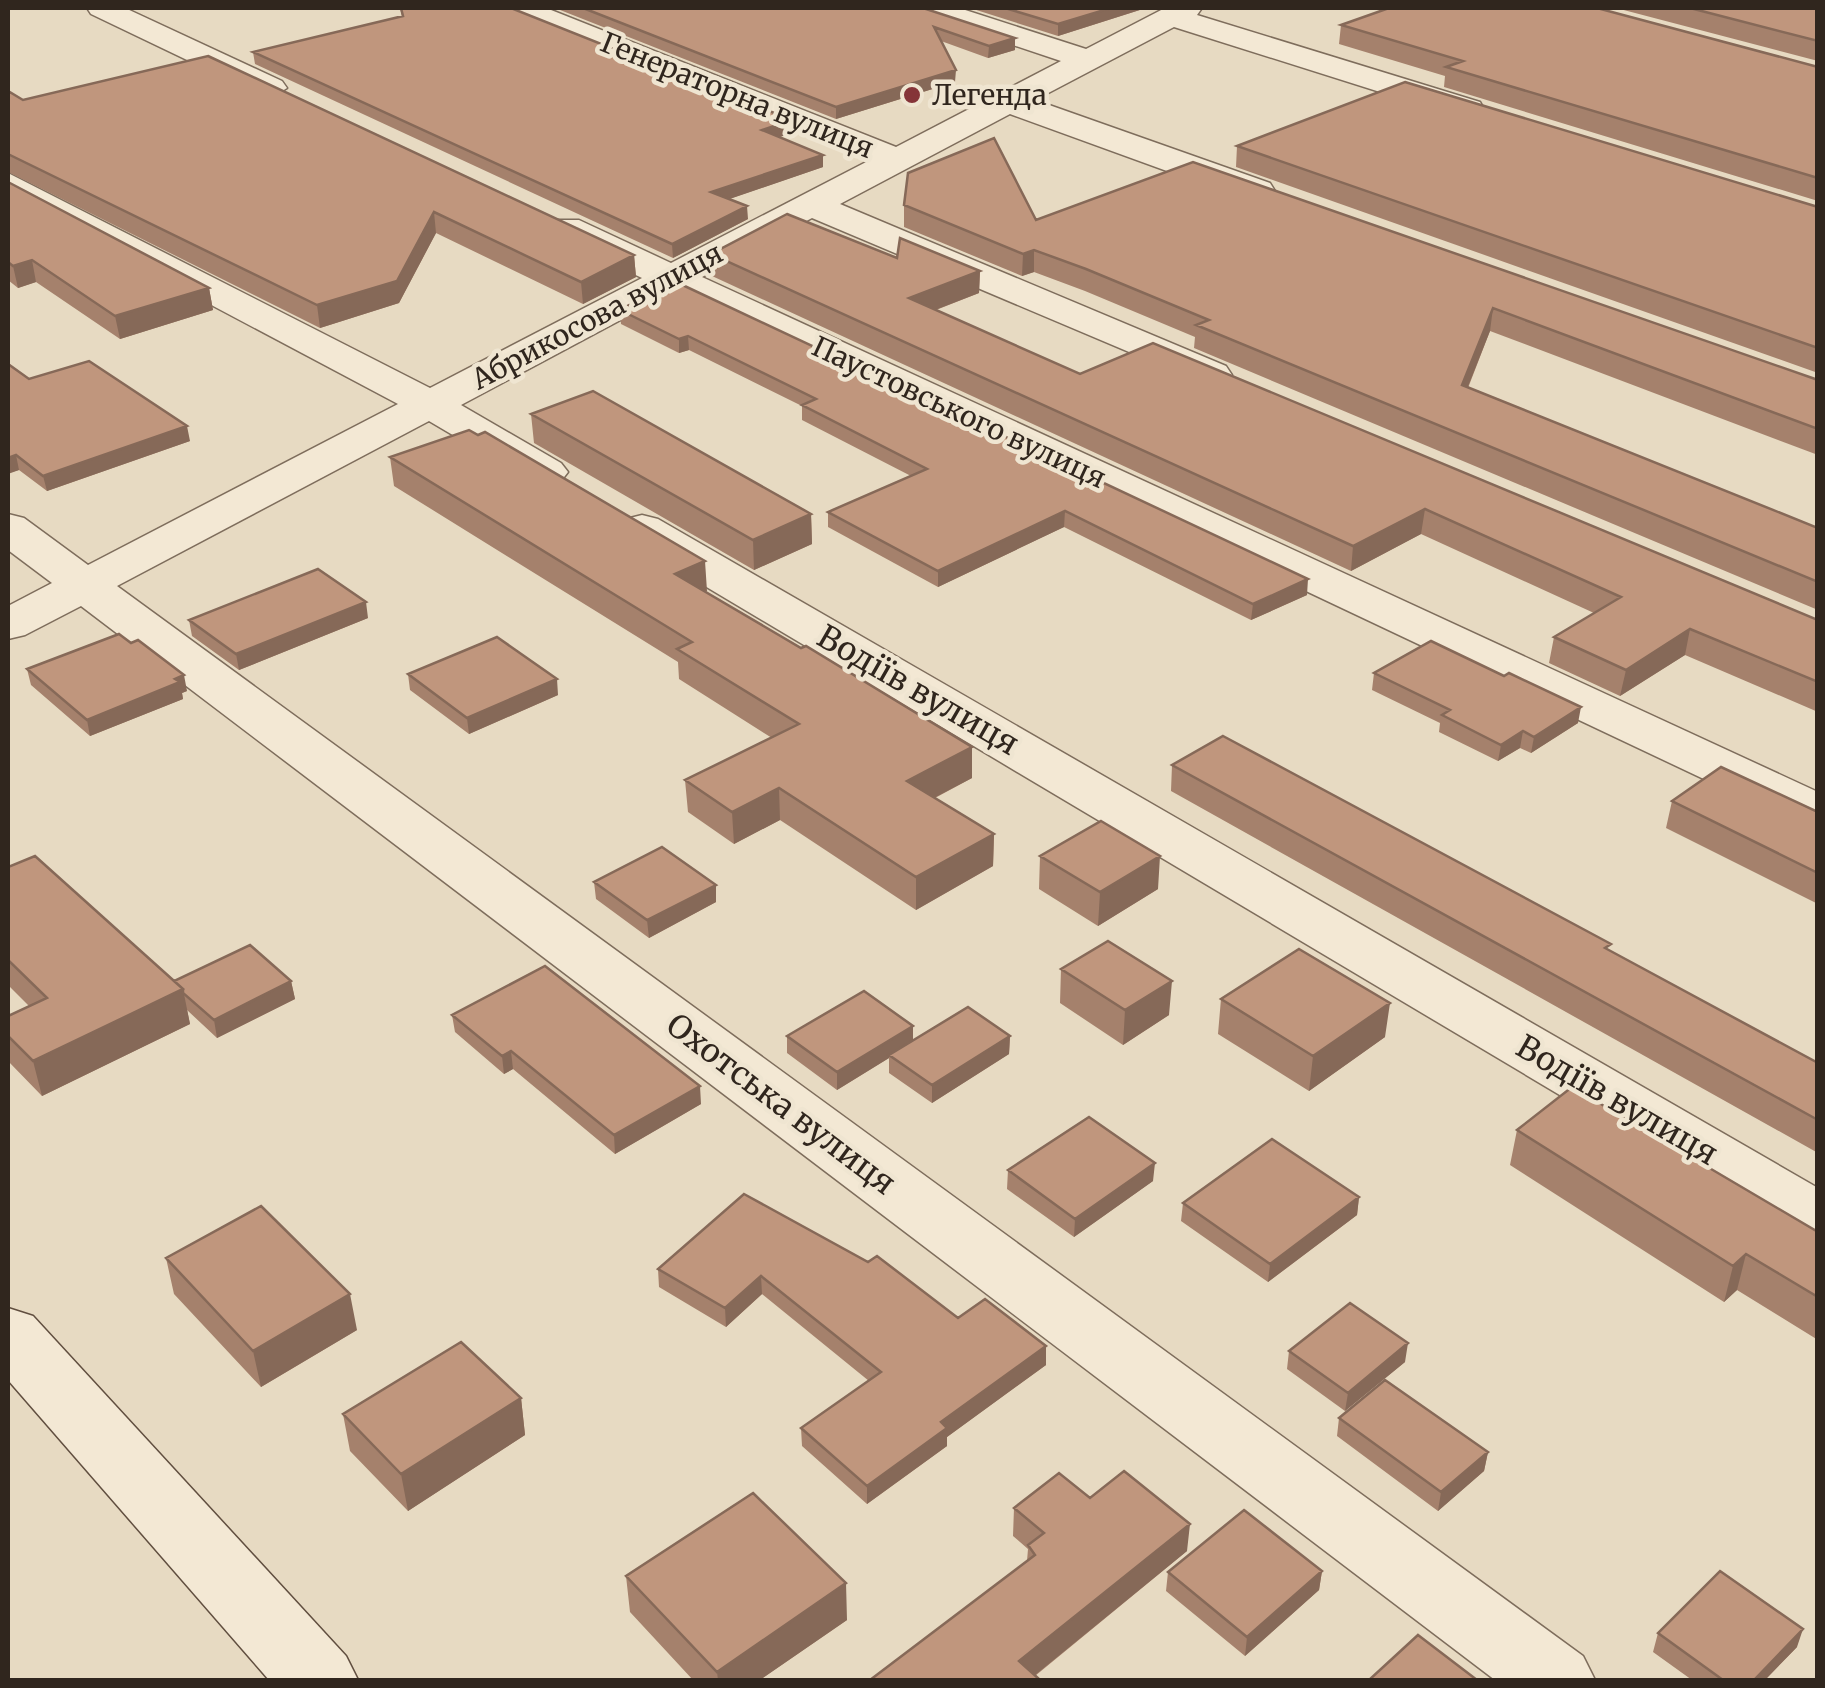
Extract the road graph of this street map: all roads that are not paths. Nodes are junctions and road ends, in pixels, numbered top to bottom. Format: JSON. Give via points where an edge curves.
{"nodes":[{"id":1,"x":102,"y":8,"type":"edge"},
{"id":2,"x":521,"y":8,"type":"edge"},
{"id":3,"x":932,"y":8,"type":"edge"},
{"id":4,"x":1179,"y":12,"type":"edge"},
{"id":5,"x":1086,"y":60,"type":"junction"},
{"id":6,"x":1006,"y":101,"type":"junction"},
{"id":7,"x":315,"y":108,"type":"edge"},
{"id":8,"x":1494,"y":116,"type":"edge"},
{"id":9,"x":897,"y":159,"type":"junction"},
{"id":10,"x":8,"y":183,"type":"edge"},
{"id":11,"x":1282,"y":200,"type":"edge"},
{"id":12,"x":809,"y":204,"type":"junction"},
{"id":13,"x":528,"y":210,"type":"edge"},
{"id":14,"x":670,"y":277,"type":"junction"},
{"id":15,"x":1249,"y":391,"type":"edge"},
{"id":16,"x":431,"y":405,"type":"junction"},
{"id":17,"x":8,"y":528,"type":"edge"},
{"id":18,"x":85,"y":586,"type":"junction"},
{"id":19,"x":8,"y":625,"type":"edge"},
{"id":20,"x":1818,"y":813,"type":"edge"},
{"id":21,"x":1818,"y":1218,"type":"edge"},
{"id":22,"x":8,"y":1334,"type":"edge"},
{"id":23,"x":318,"y":1680,"type":"edge"},
{"id":24,"x":1556,"y":1680,"type":"edge"}],
"edges":[{"from":1,"to":7,"type":"street"},
{"from":2,"to":9,"type":"street","name":"Генераторна вулиця"},
{"from":3,"to":5,"type":"street"},
{"from":4,"to":5,"type":"street","name":"Абрикосова вулиця"},
{"from":4,"to":8,"type":"street"},
{"from":5,"to":6,"type":"street","name":"Абрикосова вулиця"},
{"from":6,"to":9,"type":"street","name":"Абрикосова вулиця"},
{"from":6,"to":11,"type":"street"},
{"from":9,"to":12,"type":"street","name":"Абрикосова вулиця"},
{"from":10,"to":16,"type":"street","name":"Водіїв вулиця"},
{"from":12,"to":14,"type":"street","name":"Абрикосова вулиця"},
{"from":12,"to":15,"type":"street"},
{"from":13,"to":14,"type":"street","name":"Паустовського вулиця"},
{"from":14,"to":16,"type":"street","name":"Абрикосова вулиця"},
{"from":14,"to":20,"type":"street","name":"Паустовського вулиця"},
{"from":16,"to":18,"type":"street","name":"Абрикосова вулиця"},
{"from":16,"to":21,"type":"street","name":"Водіїв вулиця"},
{"from":17,"to":18,"type":"street","name":"Охотська вулиця"},
{"from":18,"to":19,"type":"street","name":"Абрикосова вулиця"},
{"from":18,"to":24,"type":"street","name":"Охотська вулиця"},
{"from":22,"to":23,"type":"street"}]}
